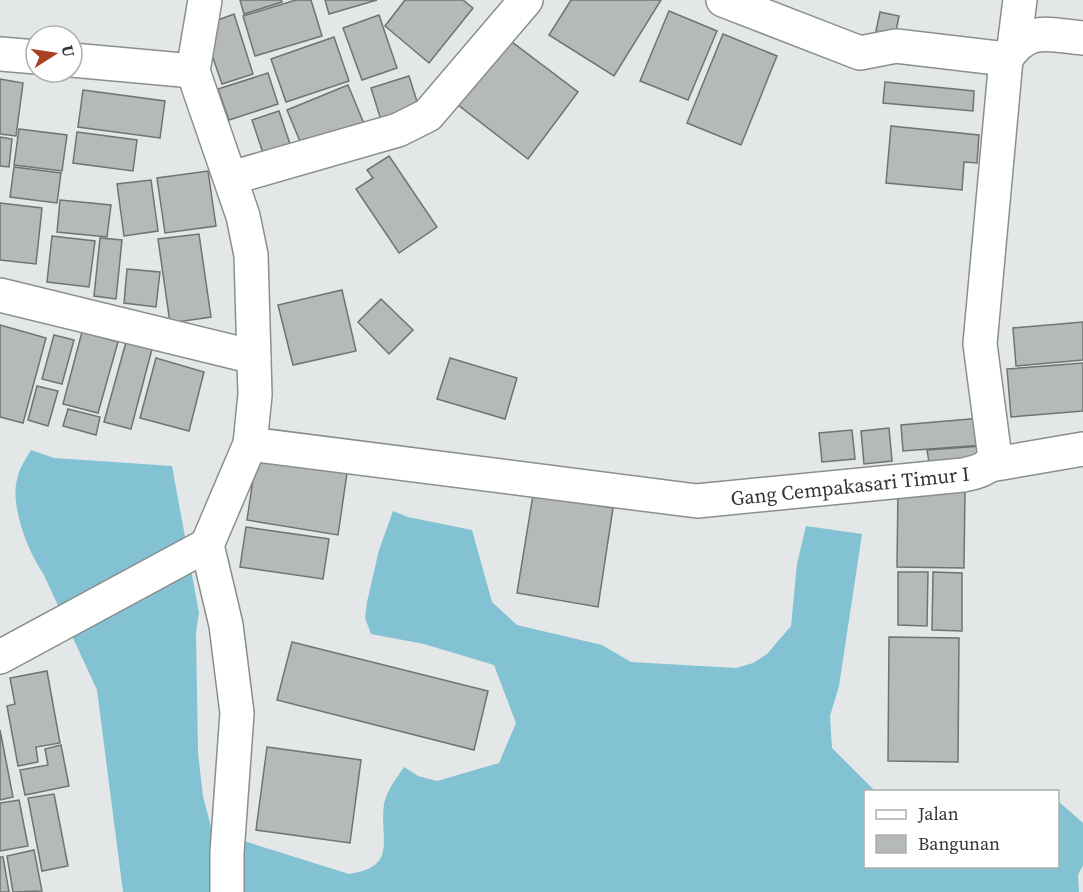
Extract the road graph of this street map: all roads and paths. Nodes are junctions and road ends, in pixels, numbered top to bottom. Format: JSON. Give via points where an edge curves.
{"nodes":[{"id":1,"x":205,"y":0,"type":"edge"},
{"id":2,"x":723,"y":0,"type":"edge"},
{"id":3,"x":1020,"y":0,"type":"edge"},
{"id":4,"x":508,"y":6,"type":"edge"},
{"id":5,"x":1083,"y":38,"type":"edge"},
{"id":6,"x":1010,"y":53,"type":"junction"},
{"id":7,"x":0,"y":54,"type":"edge"},
{"id":8,"x":24,"y":56,"type":"edge"},
{"id":9,"x":84,"y":61,"type":"edge"},
{"id":10,"x":193,"y":71,"type":"junction"},
{"id":11,"x":231,"y":178,"type":"junction"},
{"id":12,"x":0,"y":295,"type":"edge"},
{"id":13,"x":254,"y":357,"type":"junction"},
{"id":14,"x":250,"y":444,"type":"junction"},
{"id":15,"x":1083,"y":449,"type":"edge"},
{"id":16,"x":990,"y":465,"type":"junction"},
{"id":17,"x":207,"y":545,"type":"junction"},
{"id":18,"x":0,"y":657,"type":"edge"},
{"id":19,"x":227,"y":892,"type":"edge"}],
"edges":[{"from":1,"to":10,"type":"street"},
{"from":2,"to":6,"type":"street","via":[[860,53],[896,46]]},
{"from":3,"to":6,"type":"street","name":"Gang Cempakasari Timur I"},
{"from":4,"to":11,"type":"street","via":[[428,115],[398,130]]},
{"from":5,"to":6,"type":"street","via":[[1038,34],[1025,38]]},
{"from":6,"to":16,"type":"street","name":"Gang Cempakasari Timur I","via":[[980,344],[995,458]]},
{"from":7,"to":8,"type":"street"},
{"from":9,"to":10,"type":"street"},
{"from":10,"to":11,"type":"street"},
{"from":11,"to":13,"type":"street","via":[[251,255]]},
{"from":12,"to":13,"type":"street"},
{"from":13,"to":14,"type":"street"},
{"from":14,"to":16,"type":"street","name":"Gang Cempakasari Timur I","via":[[697,501],[963,475],[981,472]]},
{"from":14,"to":17,"type":"street"},
{"from":15,"to":16,"type":"street"},
{"from":17,"to":18,"type":"street"},
{"from":17,"to":19,"type":"street","via":[[226,625],[237,713]]}]}
